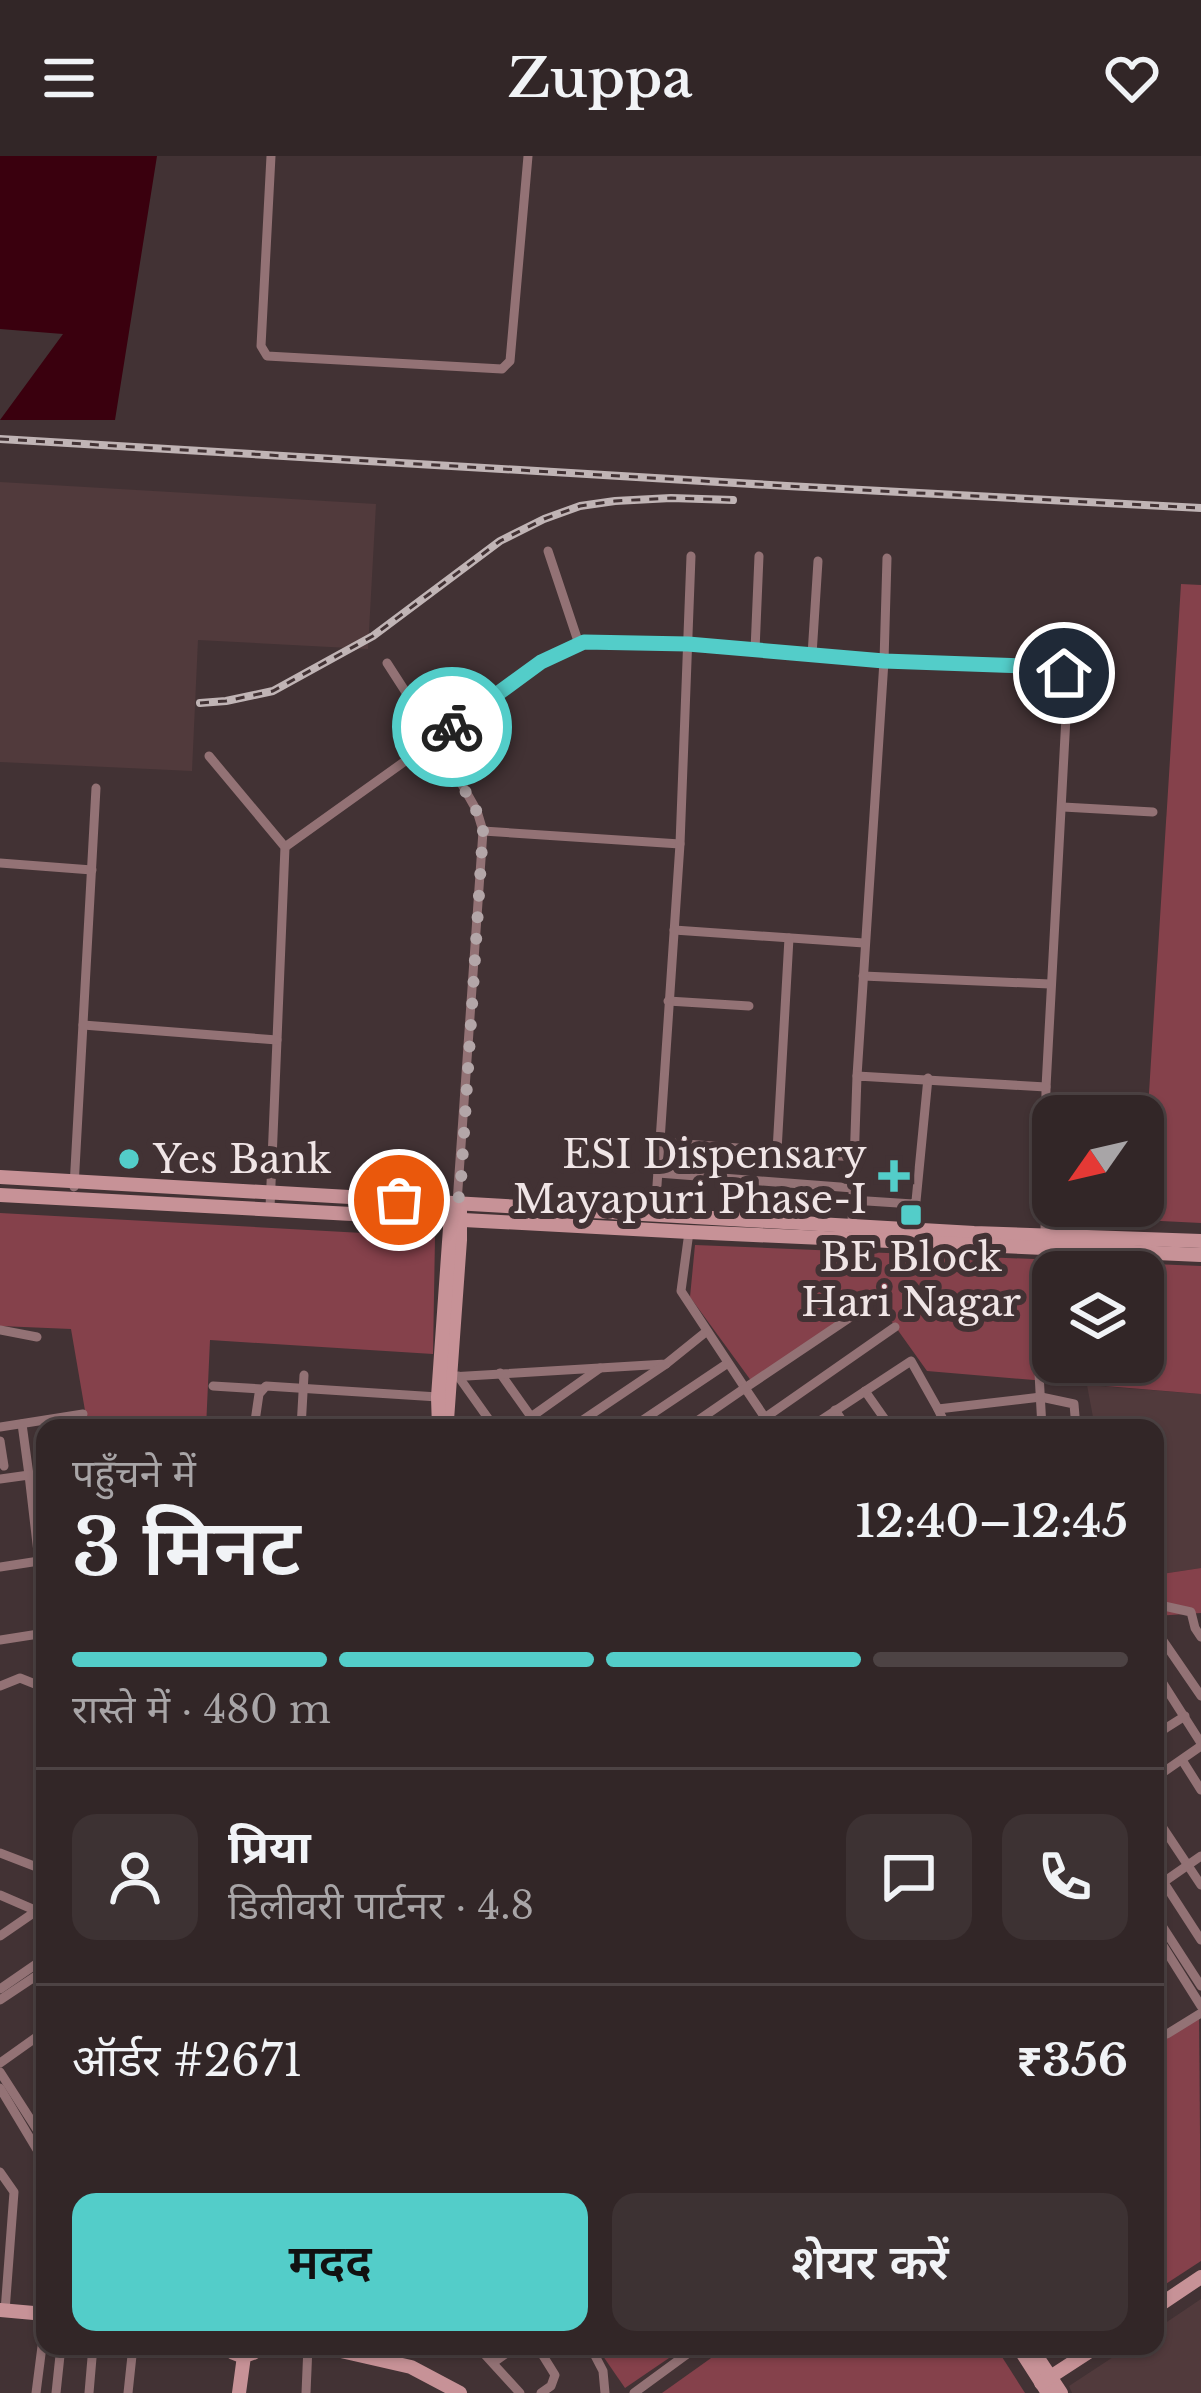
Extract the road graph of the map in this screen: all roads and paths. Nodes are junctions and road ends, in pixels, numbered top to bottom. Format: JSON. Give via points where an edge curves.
{"nodes":[{"id":1,"x":271,"y":156,"type":"edge"},
{"id":2,"x":528,"y":156,"type":"edge"},
{"id":3,"x":548,"y":551,"type":"dead end"},
{"id":4,"x":691,"y":556,"type":"dead end"},
{"id":5,"x":760,"y":556,"type":"dead end"},
{"id":6,"x":887,"y":558,"type":"dead end"},
{"id":7,"x":818,"y":561,"type":"dead end"},
{"id":8,"x":579,"y":644,"type":"junction"},
{"id":9,"x":688,"y":644,"type":"junction"},
{"id":10,"x":755,"y":650,"type":"junction"},
{"id":11,"x":812,"y":655,"type":"junction"},
{"id":12,"x":884,"y":661,"type":"junction"},
{"id":13,"x":387,"y":663,"type":"dead end"},
{"id":14,"x":436,"y":739,"type":"junction"},
{"id":15,"x":209,"y":756,"type":"dead end"},
{"id":16,"x":96,"y":788,"type":"dead end"},
{"id":17,"x":1063,"y":807,"type":"junction"},
{"id":18,"x":1153,"y":812,"type":"dead end"},
{"id":19,"x":483,"y":831,"type":"junction"},
{"id":20,"x":680,"y":844,"type":"junction"},
{"id":21,"x":285,"y":847,"type":"junction"},
{"id":22,"x":0,"y":863,"type":"edge"},
{"id":23,"x":92,"y":870,"type":"junction"},
{"id":24,"x":674,"y":930,"type":"junction"},
{"id":25,"x":789,"y":938,"type":"junction"},
{"id":26,"x":865,"y":944,"type":"junction"},
{"id":27,"x":863,"y":976,"type":"junction"},
{"id":28,"x":1050,"y":984,"type":"junction"},
{"id":29,"x":668,"y":1001,"type":"junction"},
{"id":30,"x":748,"y":1006,"type":"dead end"},
{"id":31,"x":83,"y":1025,"type":"junction"},
{"id":32,"x":277,"y":1040,"type":"junction"},
{"id":33,"x":857,"y":1076,"type":"junction"},
{"id":34,"x":928,"y":1078,"type":"junction"},
{"id":35,"x":1046,"y":1087,"type":"junction"},
{"id":36,"x":659,"y":1142,"type":"junction"},
{"id":37,"x":777,"y":1151,"type":"junction"},
{"id":38,"x":854,"y":1157,"type":"junction"},
{"id":39,"x":658,"y":1174,"type":"junction"},
{"id":40,"x":0,"y":1177,"type":"edge"},
{"id":41,"x":74,"y":1181,"type":"junction"},
{"id":42,"x":271,"y":1191,"type":"junction"},
{"id":43,"x":852,"y":1194,"type":"junction"},
{"id":44,"x":0,"y":1195,"type":"edge"},
{"id":45,"x":73,"y":1198,"type":"junction"},
{"id":46,"x":270,"y":1208,"type":"junction"},
{"id":47,"x":457,"y":1208,"type":"junction"},
{"id":48,"x":655,"y":1215,"type":"junction"},
{"id":49,"x":852,"y":1224,"type":"junction"},
{"id":50,"x":689,"y":1232,"type":"junction"},
{"id":51,"x":1045,"y":1234,"type":"junction"},
{"id":52,"x":1201,"y":1241,"type":"edge"},
{"id":53,"x":1089,"y":1251,"type":"edge"},
{"id":54,"x":1164,"y":1254,"type":"edge"},
{"id":55,"x":1201,"y":1255,"type":"edge"},
{"id":56,"x":864,"y":1308,"type":"dead end"},
{"id":57,"x":895,"y":1327,"type":"dead end"},
{"id":58,"x":0,"y":1330,"type":"edge"},
{"id":59,"x":707,"y":1331,"type":"junction"},
{"id":60,"x":37,"y":1337,"type":"dead end"},
{"id":61,"x":728,"y":1363,"type":"junction"},
{"id":62,"x":666,"y":1364,"type":"junction"},
{"id":63,"x":601,"y":1367,"type":"junction"},
{"id":64,"x":500,"y":1373,"type":"junction"},
{"id":65,"x":304,"y":1375,"type":"dead end"},
{"id":66,"x":454,"y":1377,"type":"junction"},
{"id":67,"x":1040,"y":1383,"type":"edge"},
{"id":68,"x":213,"y":1386,"type":"dead end"},
{"id":69,"x":304,"y":1388,"type":"junction"},
{"id":70,"x":745,"y":1388,"type":"junction"},
{"id":71,"x":262,"y":1389,"type":"junction"},
{"id":72,"x":866,"y":1391,"type":"junction"},
{"id":73,"x":438,"y":1397,"type":"junction"},
{"id":74,"x":1041,"y":1397,"type":"junction"},
{"id":75,"x":938,"y":1409,"type":"junction"},
{"id":76,"x":835,"y":1410,"type":"junction"},
{"id":77,"x":83,"y":1414,"type":"dead end"},
{"id":78,"x":531,"y":1417,"type":"joint"},
{"id":79,"x":52,"y":1419,"type":"edge"},
{"id":80,"x":256,"y":1419,"type":"edge"},
{"id":81,"x":302,"y":1419,"type":"edge"},
{"id":82,"x":439,"y":1419,"type":"edge"},
{"id":83,"x":449,"y":1419,"type":"edge"},
{"id":84,"x":488,"y":1419,"type":"edge"},
{"id":85,"x":584,"y":1419,"type":"edge"},
{"id":86,"x":645,"y":1419,"type":"edge"},
{"id":87,"x":700,"y":1419,"type":"edge"},
{"id":88,"x":765,"y":1419,"type":"edge"},
{"id":89,"x":773,"y":1419,"type":"edge"},
{"id":90,"x":822,"y":1419,"type":"edge"},
{"id":91,"x":841,"y":1419,"type":"edge"},
{"id":92,"x":885,"y":1419,"type":"edge"},
{"id":93,"x":943,"y":1419,"type":"edge"},
{"id":94,"x":1042,"y":1419,"type":"edge"},
{"id":95,"x":1075,"y":1419,"type":"edge"},
{"id":96,"x":36,"y":1422,"type":"edge"},
{"id":97,"x":22,"y":1424,"type":"junction"},
{"id":98,"x":0,"y":1427,"type":"edge"},
{"id":99,"x":0,"y":1441,"type":"edge"},
{"id":100,"x":4,"y":1466,"type":"dead end"},
{"id":101,"x":29,"y":1475,"type":"junction"},
{"id":102,"x":0,"y":1479,"type":"edge"},
{"id":103,"x":36,"y":1514,"type":"edge"},
{"id":104,"x":36,"y":1561,"type":"edge"},
{"id":105,"x":0,"y":1567,"type":"edge"},
{"id":106,"x":1164,"y":1606,"type":"edge"},
{"id":107,"x":1196,"y":1615,"type":"edge"},
{"id":108,"x":36,"y":1635,"type":"edge"},
{"id":109,"x":1201,"y":1637,"type":"edge"},
{"id":110,"x":0,"y":1640,"type":"edge"},
{"id":111,"x":1164,"y":1642,"type":"edge"},
{"id":112,"x":36,"y":1684,"type":"edge"},
{"id":113,"x":1164,"y":1684,"type":"edge"},
{"id":114,"x":0,"y":1687,"type":"edge"},
{"id":115,"x":1201,"y":1696,"type":"edge"},
{"id":116,"x":1185,"y":1716,"type":"junction"},
{"id":117,"x":1164,"y":1729,"type":"edge"},
{"id":118,"x":1201,"y":1744,"type":"edge"},
{"id":119,"x":1182,"y":1760,"type":"junction"},
{"id":120,"x":1164,"y":1772,"type":"edge"},
{"id":121,"x":1201,"y":1790,"type":"edge"},
{"id":122,"x":1164,"y":1829,"type":"edge"},
{"id":123,"x":0,"y":1852,"type":"edge"},
{"id":124,"x":1201,"y":1856,"type":"edge"},
{"id":125,"x":36,"y":1865,"type":"edge"},
{"id":126,"x":1188,"y":1865,"type":"junction"},
{"id":127,"x":1164,"y":1882,"type":"edge"},
{"id":128,"x":1201,"y":1885,"type":"edge"},
{"id":129,"x":1164,"y":1892,"type":"edge"},
{"id":130,"x":0,"y":1895,"type":"edge"},
{"id":131,"x":36,"y":1906,"type":"edge"},
{"id":132,"x":36,"y":1911,"type":"edge"},
{"id":133,"x":1164,"y":1927,"type":"edge"},
{"id":134,"x":0,"y":1936,"type":"edge"},
{"id":135,"x":1201,"y":1940,"type":"edge"},
{"id":136,"x":1164,"y":1948,"type":"edge"},
{"id":137,"x":36,"y":1964,"type":"edge"},
{"id":138,"x":1196,"y":1967,"type":"edge"},
{"id":139,"x":36,"y":1976,"type":"edge"},
{"id":140,"x":1201,"y":1986,"type":"edge"},
{"id":141,"x":0,"y":1989,"type":"edge"},
{"id":142,"x":0,"y":2000,"type":"edge"},
{"id":143,"x":1201,"y":2009,"type":"edge"},
{"id":144,"x":1167,"y":2034,"type":"dead end"},
{"id":145,"x":36,"y":2037,"type":"edge"},
{"id":146,"x":0,"y":2063,"type":"edge"},
{"id":147,"x":0,"y":2072,"type":"edge"},
{"id":148,"x":0,"y":2088,"type":"edge"},
{"id":149,"x":36,"y":2126,"type":"edge"},
{"id":150,"x":36,"y":2149,"type":"edge"},
{"id":151,"x":0,"y":2172,"type":"edge"},
{"id":152,"x":1201,"y":2277,"type":"edge"},
{"id":153,"x":1164,"y":2302,"type":"edge"},
{"id":154,"x":3,"y":2311,"type":"edge"},
{"id":155,"x":36,"y":2317,"type":"edge"},
{"id":156,"x":41,"y":2355,"type":"edge"},
{"id":157,"x":60,"y":2355,"type":"edge"},
{"id":158,"x":92,"y":2355,"type":"edge"},
{"id":159,"x":132,"y":2355,"type":"edge"},
{"id":160,"x":240,"y":2355,"type":"edge"},
{"id":161,"x":248,"y":2355,"type":"edge"},
{"id":162,"x":307,"y":2355,"type":"edge"},
{"id":163,"x":373,"y":2355,"type":"edge"},
{"id":164,"x":487,"y":2355,"type":"edge"},
{"id":165,"x":504,"y":2355,"type":"edge"},
{"id":166,"x":543,"y":2355,"type":"edge"},
{"id":167,"x":595,"y":2355,"type":"edge"},
{"id":168,"x":686,"y":2355,"type":"edge"},
{"id":169,"x":1025,"y":2355,"type":"edge"},
{"id":170,"x":1034,"y":2355,"type":"edge"},
{"id":171,"x":1086,"y":2355,"type":"edge"},
{"id":172,"x":244,"y":2356,"type":"junction"},
{"id":173,"x":494,"y":2362,"type":"junction"},
{"id":174,"x":1047,"y":2384,"type":"edge"},
{"id":175,"x":36,"y":2393,"type":"edge"},
{"id":176,"x":56,"y":2393,"type":"edge"},
{"id":177,"x":89,"y":2393,"type":"edge"},
{"id":178,"x":128,"y":2393,"type":"edge"},
{"id":179,"x":239,"y":2393,"type":"edge"},
{"id":180,"x":305,"y":2393,"type":"edge"},
{"id":181,"x":460,"y":2393,"type":"edge"},
{"id":182,"x":520,"y":2393,"type":"edge"},
{"id":183,"x":541,"y":2393,"type":"edge"},
{"id":184,"x":605,"y":2393,"type":"edge"},
{"id":185,"x":634,"y":2393,"type":"edge"},
{"id":186,"x":1061,"y":2393,"type":"edge"}],
"edges":[{"from":1,"to":2,"type":"street","via":[[261,346],[267,356],[502,370],[510,361]]},
{"from":3,"to":8,"type":"street"},
{"from":4,"to":9,"type":"street"},
{"from":5,"to":10,"type":"street"},
{"from":6,"to":12,"type":"street"},
{"from":7,"to":11,"type":"street"},
{"from":8,"to":9,"type":"street"},
{"from":8,"to":14,"type":"street","via":[[541,662]]},
{"from":9,"to":10,"type":"street"},
{"from":9,"to":20,"type":"street"},
{"from":10,"to":11,"type":"street"},
{"from":11,"to":12,"type":"street"},
{"from":12,"to":17,"type":"street","via":[[1060,669],[1068,680]]},
{"from":12,"to":26,"type":"street"},
{"from":13,"to":14,"type":"street"},
{"from":14,"to":19,"type":"street"},
{"from":14,"to":21,"type":"street"},
{"from":15,"to":21,"type":"street"},
{"from":16,"to":23,"type":"street"},
{"from":17,"to":18,"type":"street"},
{"from":17,"to":28,"type":"street"},
{"from":19,"to":20,"type":"street"},
{"from":19,"to":47,"type":"street"},
{"from":20,"to":24,"type":"street"},
{"from":21,"to":32,"type":"street"},
{"from":22,"to":23,"type":"street"},
{"from":23,"to":31,"type":"street"},
{"from":24,"to":25,"type":"street"},
{"from":24,"to":29,"type":"street"},
{"from":25,"to":26,"type":"street"},
{"from":25,"to":37,"type":"street"},
{"from":26,"to":27,"type":"street"},
{"from":27,"to":28,"type":"street"},
{"from":27,"to":33,"type":"street"},
{"from":28,"to":35,"type":"street"},
{"from":29,"to":30,"type":"street"},
{"from":29,"to":36,"type":"street"},
{"from":31,"to":32,"type":"street"},
{"from":31,"to":41,"type":"street"},
{"from":32,"to":42,"type":"street"},
{"from":33,"to":34,"type":"street"},
{"from":33,"to":38,"type":"street"},
{"from":34,"to":35,"type":"street"},
{"from":34,"to":43,"type":"street","via":[[916,1201]]},
{"from":35,"to":51,"type":"street"},
{"from":36,"to":37,"type":"street"},
{"from":36,"to":39,"type":"street"},
{"from":37,"to":38,"type":"street"},
{"from":38,"to":43,"type":"street"},
{"from":39,"to":43,"type":"street"},
{"from":39,"to":48,"type":"street"},
{"from":40,"to":41,"type":"main road"},
{"from":41,"to":42,"type":"main road"},
{"from":41,"to":45,"type":"street"},
{"from":42,"to":46,"type":"street"},
{"from":42,"to":47,"type":"main road"},
{"from":43,"to":49,"type":"street"},
{"from":44,"to":45,"type":"main road"},
{"from":45,"to":46,"type":"main road"},
{"from":46,"to":47,"type":"main road"},
{"from":47,"to":48,"type":"main road"},
{"from":47,"to":50,"type":"main road"},
{"from":47,"to":66,"type":"main road"},
{"from":47,"to":73,"type":"main road"},
{"from":48,"to":49,"type":"main road"},
{"from":49,"to":51,"type":"main road"},
{"from":50,"to":53,"type":"main road"},
{"from":50,"to":59,"type":"street","via":[[681,1292]]},
{"from":51,"to":52,"type":"main road"},
{"from":54,"to":55,"type":"main road"},
{"from":56,"to":70,"type":"street"},
{"from":57,"to":89,"type":"street"},
{"from":58,"to":60,"type":"street"},
{"from":59,"to":61,"type":"street"},
{"from":59,"to":62,"type":"street"},
{"from":61,"to":70,"type":"street"},
{"from":61,"to":86,"type":"street"},
{"from":62,"to":63,"type":"street"},
{"from":62,"to":85,"type":"street"},
{"from":63,"to":64,"type":"street"},
{"from":63,"to":78,"type":"street"},
{"from":64,"to":66,"type":"street"},
{"from":64,"to":78,"type":"street"},
{"from":65,"to":69,"type":"street"},
{"from":66,"to":83,"type":"main road"},
{"from":66,"to":84,"type":"street"},
{"from":67,"to":74,"type":"street"},
{"from":68,"to":71,"type":"street"},
{"from":69,"to":71,"type":"street"},
{"from":69,"to":73,"type":"street"},
{"from":69,"to":81,"type":"street"},
{"from":70,"to":87,"type":"street"},
{"from":70,"to":88,"type":"street"},
{"from":71,"to":80,"type":"street"},
{"from":72,"to":75,"type":"street","via":[[909,1361]]},
{"from":72,"to":76,"type":"street"},
{"from":72,"to":92,"type":"street"},
{"from":73,"to":82,"type":"main road"},
{"from":74,"to":75,"type":"street"},
{"from":74,"to":94,"type":"street"},
{"from":74,"to":95,"type":"street","via":[[1074,1404]]},
{"from":75,"to":93,"type":"street"},
{"from":76,"to":90,"type":"street"},
{"from":76,"to":91,"type":"street"},
{"from":77,"to":79,"type":"street"},
{"from":96,"to":97,"type":"street"},
{"from":97,"to":98,"type":"street"},
{"from":97,"to":101,"type":"street"},
{"from":99,"to":100,"type":"street"},
{"from":101,"to":102,"type":"street"},
{"from":101,"to":103,"type":"street"},
{"from":104,"to":105,"type":"street"},
{"from":106,"to":107,"type":"street"},
{"from":107,"to":109,"type":"street"},
{"from":108,"to":110,"type":"street"},
{"from":111,"to":115,"type":"street"},
{"from":112,"to":114,"type":"street","via":[[20,1678]]},
{"from":113,"to":116,"type":"street"},
{"from":116,"to":117,"type":"street"},
{"from":116,"to":118,"type":"street"},
{"from":118,"to":119,"type":"street"},
{"from":119,"to":120,"type":"street"},
{"from":119,"to":121,"type":"street"},
{"from":122,"to":126,"type":"street"},
{"from":123,"to":125,"type":"street"},
{"from":124,"to":126,"type":"street"},
{"from":126,"to":127,"type":"street"},
{"from":126,"to":128,"type":"street"},
{"from":129,"to":135,"type":"street"},
{"from":130,"to":131,"type":"street"},
{"from":132,"to":134,"type":"street"},
{"from":133,"to":138,"type":"street"},
{"from":136,"to":143,"type":"street"},
{"from":137,"to":141,"type":"street"},
{"from":138,"to":140,"type":"street"},
{"from":139,"to":142,"type":"street"},
{"from":143,"to":144,"type":"street"},
{"from":145,"to":146,"type":"street"},
{"from":147,"to":149,"type":"street"},
{"from":148,"to":150,"type":"street"},
{"from":151,"to":154,"type":"street","via":[[14,2192]]},
{"from":152,"to":153,"type":"main road"},
{"from":154,"to":155,"type":"main road"},
{"from":156,"to":175,"type":"street"},
{"from":157,"to":176,"type":"street"},
{"from":158,"to":177,"type":"street"},
{"from":159,"to":178,"type":"street"},
{"from":160,"to":172,"type":"main road"},
{"from":161,"to":172,"type":"main road"},
{"from":162,"to":180,"type":"street"},
{"from":163,"to":181,"type":"main road"},
{"from":164,"to":173,"type":"street"},
{"from":165,"to":173,"type":"street"},
{"from":166,"to":183,"type":"street","via":[[555,2375]]},
{"from":167,"to":184,"type":"street"},
{"from":168,"to":185,"type":"street"},
{"from":169,"to":174,"type":"main road"},
{"from":170,"to":174,"type":"main road"},
{"from":171,"to":174,"type":"main road"},
{"from":172,"to":179,"type":"main road"},
{"from":173,"to":182,"type":"street"},
{"from":174,"to":186,"type":"main road"}]}
